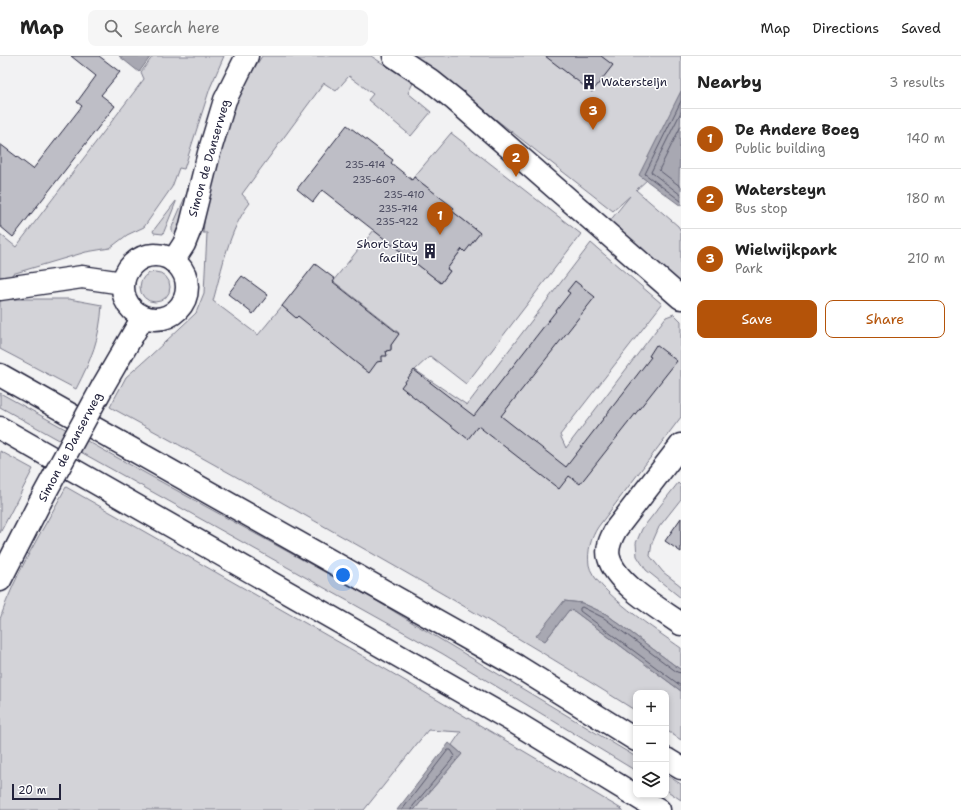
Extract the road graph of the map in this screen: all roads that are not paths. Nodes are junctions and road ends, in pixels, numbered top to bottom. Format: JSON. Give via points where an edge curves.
{"nodes":[{"id":1,"x":247,"y":56,"type":"edge"},
{"id":2,"x":394,"y":56,"type":"edge"},
{"id":3,"x":173,"y":261,"type":"junction"},
{"id":4,"x":123,"y":282,"type":"junction"},
{"id":5,"x":0,"y":289,"type":"edge"},
{"id":6,"x":681,"y":298,"type":"edge"},
{"id":7,"x":142,"y":317,"type":"junction"},
{"id":8,"x":0,"y":375,"type":"edge"},
{"id":9,"x":0,"y":428,"type":"edge"},
{"id":10,"x":681,"y":445,"type":"edge"},
{"id":11,"x":0,"y":580,"type":"edge"},
{"id":12,"x":681,"y":624,"type":"edge"},
{"id":13,"x":633,"y":738,"type":"edge"},
{"id":14,"x":669,"y":761,"type":"edge"},
{"id":15,"x":681,"y":768,"type":"edge"},
{"id":16,"x":659,"y":810,"type":"edge"}],
"edges":[{"from":1,"to":3,"type":"main road","name":"Simon de Danserweg","via":[[225,100],[190,229]]},
{"from":2,"to":6,"type":"main road","via":[[455,100]]},
{"from":3,"to":4,"type":"main road","via":[[158,255],[142,258],[129,268]]},
{"from":3,"to":7,"type":"main road","via":[[186,281],[186,294],[181,305],[167,317]]},
{"from":4,"to":5,"type":"main road","via":[[82,277]]},
{"from":4,"to":7,"type":"main road","via":[[127,303]]},
{"from":7,"to":11,"type":"main road","name":"Simon de Danserweg","bridge":true,"via":[[102,386]]},
{"from":8,"to":13,"type":"main road","via":[[517,666]]},
{"from":9,"to":16,"type":"main road","via":[[516,723]]},
{"from":10,"to":12,"type":"main road","via":[[616,529],[609,546],[609,558],[616,573],[627,584]]},
{"from":14,"to":15,"type":"main road"}]}
